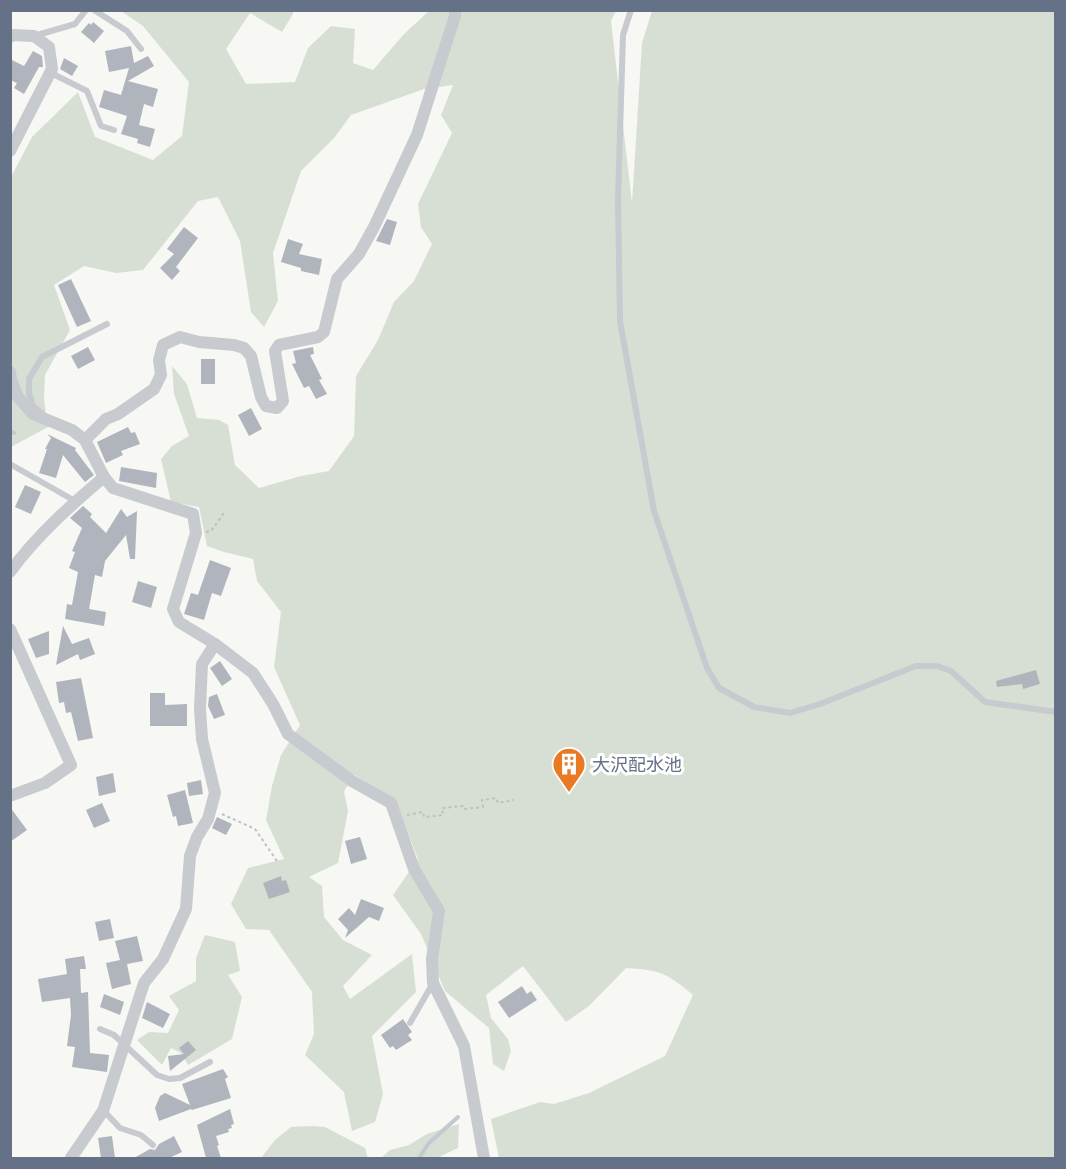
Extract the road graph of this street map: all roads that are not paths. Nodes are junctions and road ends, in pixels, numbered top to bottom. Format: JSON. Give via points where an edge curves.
{"nodes":[{"id":1,"x":86,"y":10,"type":"edge"},
{"id":2,"x":94,"y":10,"type":"edge"},
{"id":3,"x":455,"y":10,"type":"edge"},
{"id":4,"x":631,"y":10,"type":"edge"},
{"id":5,"x":34,"y":36,"type":"junction"},
{"id":6,"x":10,"y":37,"type":"edge"},
{"id":7,"x":141,"y":49,"type":"dead end"},
{"id":8,"x":51,"y":73,"type":"junction"},
{"id":9,"x":114,"y":130,"type":"dead end"},
{"id":10,"x":10,"y":151,"type":"edge"},
{"id":11,"x":107,"y":324,"type":"dead end"},
{"id":12,"x":10,"y":372,"type":"edge"},
{"id":13,"x":52,"y":422,"type":"junction"},
{"id":14,"x":85,"y":440,"type":"junction"},
{"id":15,"x":10,"y":464,"type":"edge"},
{"id":16,"x":104,"y":477,"type":"junction"},
{"id":17,"x":76,"y":501,"type":"junction"},
{"id":18,"x":10,"y":572,"type":"edge"},
{"id":19,"x":10,"y":629,"type":"edge"},
{"id":20,"x":215,"y":644,"type":"junction"},
{"id":21,"x":1056,"y":712,"type":"edge"},
{"id":22,"x":10,"y":796,"type":"edge"},
{"id":23,"x":433,"y":983,"type":"junction"},
{"id":24,"x":410,"y":1023,"type":"dead end"},
{"id":25,"x":100,"y":1029,"type":"dead end"},
{"id":26,"x":126,"y":1043,"type":"junction"},
{"id":27,"x":210,"y":1062,"type":"dead end"},
{"id":28,"x":103,"y":1111,"type":"junction"},
{"id":29,"x":153,"y":1145,"type":"dead end"},
{"id":30,"x":71,"y":1158,"type":"edge"},
{"id":31,"x":484,"y":1158,"type":"edge"}],
"edges":[{"from":1,"to":5,"type":"lane","via":[[75,24]]},
{"from":2,"to":7,"type":"lane","via":[[127,32]]},
{"from":3,"to":14,"type":"street","via":[[417,135],[374,227],[337,279],[324,332],[318,337],[279,345],[275,351],[283,401],[278,408],[266,406],[251,356],[244,348],[180,337],[163,345],[161,375],[154,389],[106,419]]},
{"from":4,"to":21,"type":"lane","via":[[623,35],[618,199],[620,321],[654,511],[707,668],[719,688],[754,707],[790,713],[916,666],[937,666],[951,672],[985,702]]},
{"from":5,"to":6,"type":"street"},
{"from":5,"to":8,"type":"street","via":[[49,47]]},
{"from":8,"to":9,"type":"lane","via":[[87,91],[101,126]]},
{"from":8,"to":10,"type":"street"},
{"from":11,"to":13,"type":"lane","via":[[42,357],[29,379],[33,406]]},
{"from":12,"to":13,"type":"street","via":[[18,397],[33,414]]},
{"from":13,"to":14,"type":"street"},
{"from":14,"to":16,"type":"street"},
{"from":15,"to":17,"type":"lane"},
{"from":16,"to":17,"type":"street"},
{"from":16,"to":20,"type":"street","via":[[113,488],[194,514],[196,533],[173,609],[179,622]]},
{"from":17,"to":18,"type":"street","via":[[25,551]]},
{"from":19,"to":22,"type":"street","via":[[71,765],[45,783]]},
{"from":20,"to":23,"type":"street","via":[[253,673],[288,734],[352,781],[391,803],[414,869],[439,912],[432,958]]},
{"from":20,"to":26,"type":"street","via":[[202,664],[200,709],[202,739],[215,793],[208,819],[190,856],[186,909],[163,959],[144,983]]},
{"from":23,"to":24,"type":"lane"},
{"from":23,"to":31,"type":"street","via":[[464,1046]]},
{"from":25,"to":26,"type":"lane"},
{"from":26,"to":27,"type":"lane","via":[[157,1075],[169,1079],[180,1078]]},
{"from":26,"to":28,"type":"street"},
{"from":28,"to":29,"type":"lane","via":[[120,1128]]},
{"from":28,"to":30,"type":"street"}]}
